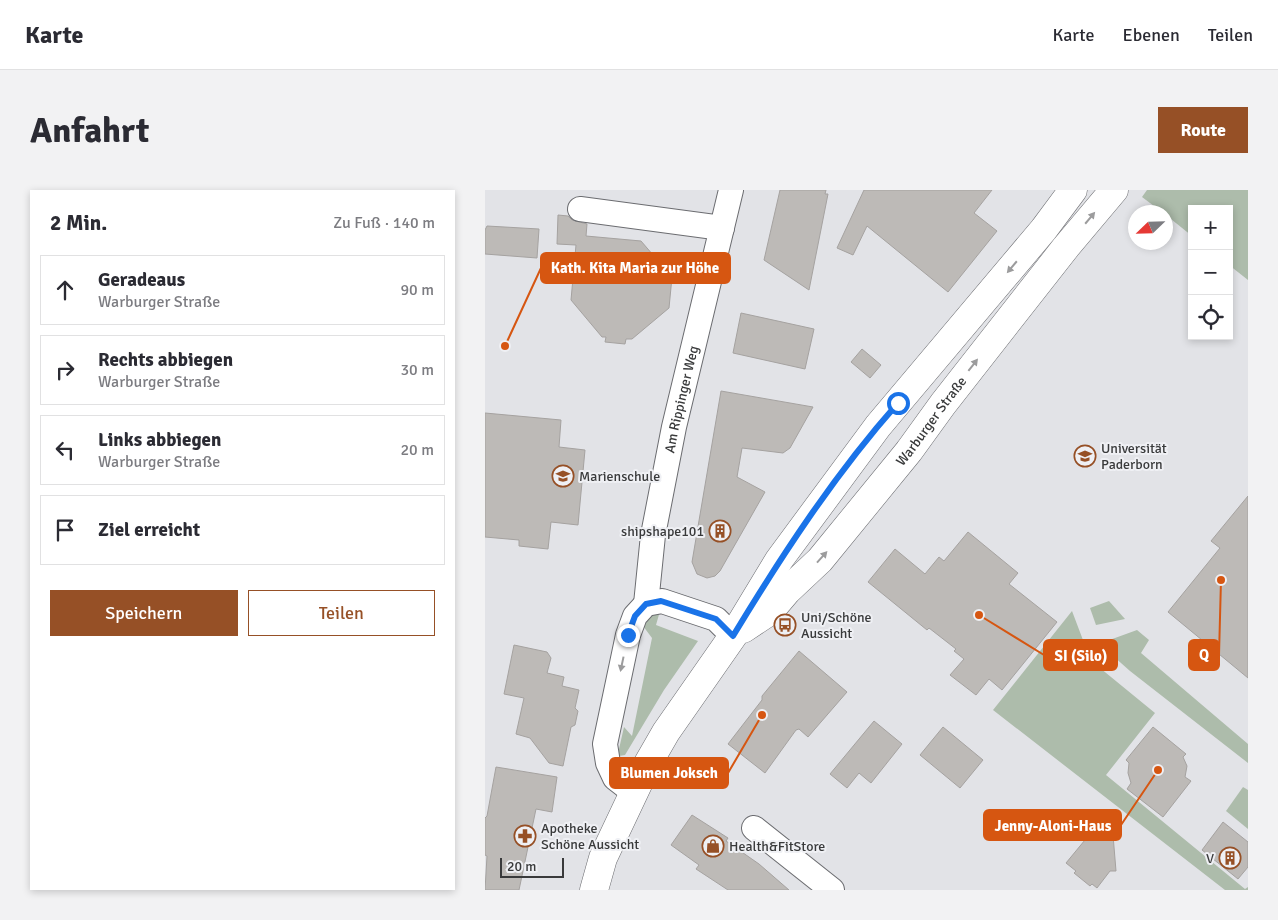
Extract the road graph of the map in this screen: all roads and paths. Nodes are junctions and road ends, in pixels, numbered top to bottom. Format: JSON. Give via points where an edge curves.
{"nodes":[{"id":1,"x":731,"y":190,"type":"edge"},
{"id":2,"x":1073,"y":190,"type":"edge"},
{"id":3,"x":1114,"y":190,"type":"edge"},
{"id":4,"x":580,"y":209,"type":"dead end"},
{"id":5,"x":722,"y":228,"type":"junction"},
{"id":6,"x":646,"y":604,"type":"junction"},
{"id":7,"x":733,"y":636,"type":"junction"},
{"id":8,"x":633,"y":792,"type":"junction"},
{"id":9,"x":754,"y":828,"type":"dead end"},
{"id":10,"x":594,"y":890,"type":"edge"},
{"id":11,"x":832,"y":890,"type":"edge"}],
"edges":[{"from":1,"to":5,"type":"street","name":"Am Rippinger Weg"},
{"from":2,"to":7,"type":"main road","name":"Warburger Straße","one_way":true,"via":[[878,426],[779,560]]},
{"from":7,"to":3,"type":"main road","name":"Warburger Straße","one_way":true,"via":[[770,611],[820,560]]},
{"from":4,"to":5,"type":"street"},
{"from":5,"to":6,"type":"street","name":"Am Rippinger Weg","via":[[674,427],[653,535]]},
{"from":6,"to":7,"type":"street","via":[[661,601],[716,619]]},
{"from":6,"to":8,"type":"street","one_way":true,"via":[[635,616],[628,635],[605,744],[615,778]]},
{"from":7,"to":8,"type":"main road","name":"Warburger Straße","via":[[666,732]]},
{"from":8,"to":10,"type":"main road","name":"Warburger Straße","via":[[603,858]]},
{"from":9,"to":11,"type":"street"}]}
